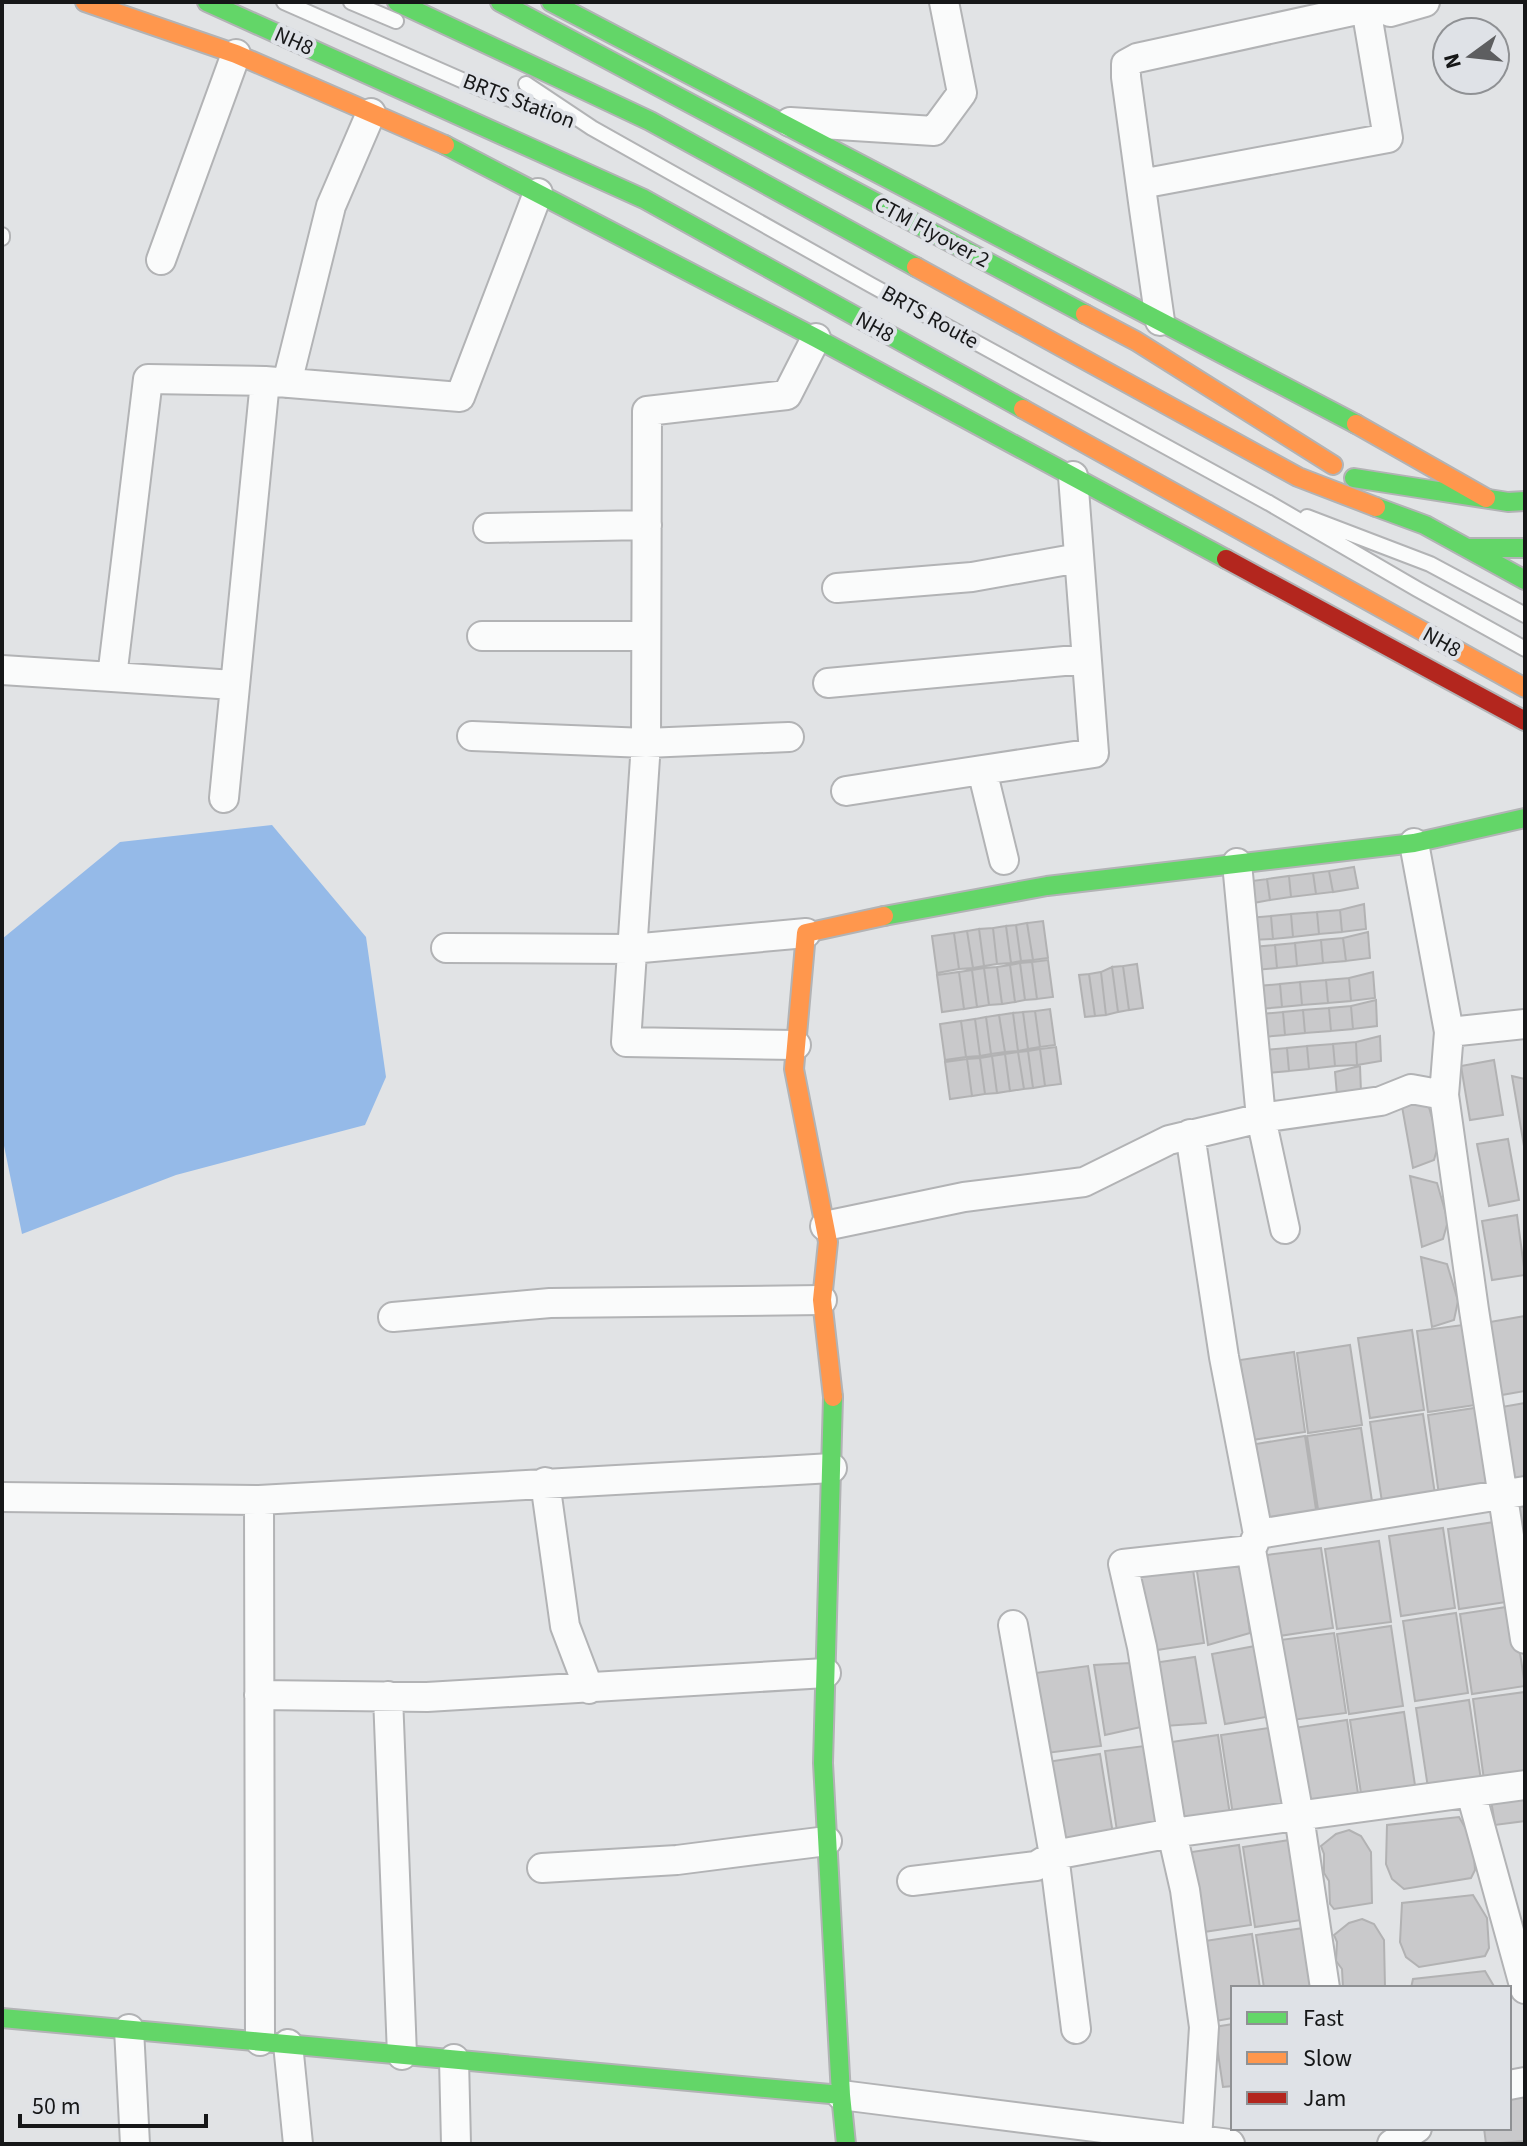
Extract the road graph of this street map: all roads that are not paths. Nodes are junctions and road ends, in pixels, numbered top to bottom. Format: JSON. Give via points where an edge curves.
{"nodes":[{"id":1,"x":85,"y":2,"type":"edge"},
{"id":2,"x":207,"y":2,"type":"edge"},
{"id":3,"x":284,"y":2,"type":"edge"},
{"id":4,"x":351,"y":2,"type":"edge"},
{"id":5,"x":397,"y":2,"type":"edge"},
{"id":6,"x":500,"y":2,"type":"edge"},
{"id":7,"x":551,"y":2,"type":"edge"},
{"id":8,"x":944,"y":2,"type":"edge"},
{"id":9,"x":1425,"y":2,"type":"edge"},
{"id":10,"x":1390,"y":12,"type":"dead end"},
{"id":11,"x":407,"y":25,"type":"dead end"},
{"id":12,"x":449,"y":43,"type":"dead end"},
{"id":13,"x":236,"y":54,"type":"junction"},
{"id":14,"x":371,"y":113,"type":"junction"},
{"id":15,"x":777,"y":121,"type":"junction"},
{"id":16,"x":592,"y":128,"type":"junction"},
{"id":17,"x":1141,"y":184,"type":"junction"},
{"id":18,"x":538,"y":193,"type":"junction"},
{"id":19,"x":643,"y":224,"type":"junction"},
{"id":20,"x":161,"y":260,"type":"dead end"},
{"id":21,"x":1160,"y":321,"type":"junction"},
{"id":22,"x":816,"y":338,"type":"junction"},
{"id":23,"x":276,"y":382,"type":"junction"},
{"id":24,"x":1073,"y":476,"type":"junction"},
{"id":25,"x":1354,"y":478,"type":"junction"},
{"id":26,"x":1486,"y":498,"type":"junction"},
{"id":27,"x":1525,"y":501,"type":"edge"},
{"id":28,"x":1269,"y":503,"type":"junction"},
{"id":29,"x":647,"y":525,"type":"junction"},
{"id":30,"x":1425,"y":525,"type":"junction"},
{"id":31,"x":488,"y":528,"type":"dead end"},
{"id":32,"x":1467,"y":548,"type":"junction"},
{"id":33,"x":1525,"y":548,"type":"edge"},
{"id":34,"x":1079,"y":558,"type":"junction"},
{"id":35,"x":1525,"y":580,"type":"edge"},
{"id":36,"x":837,"y":588,"type":"dead end"},
{"id":37,"x":1525,"y":615,"type":"edge"},
{"id":38,"x":482,"y":636,"type":"dead end"},
{"id":39,"x":646,"y":636,"type":"junction"},
{"id":40,"x":1525,"y":649,"type":"edge"},
{"id":41,"x":1086,"y":659,"type":"junction"},
{"id":42,"x":2,"y":670,"type":"edge"},
{"id":43,"x":112,"y":677,"type":"junction"},
{"id":44,"x":828,"y":683,"type":"dead end"},
{"id":45,"x":234,"y":685,"type":"junction"},
{"id":46,"x":1525,"y":688,"type":"edge"},
{"id":47,"x":1525,"y":721,"type":"edge"},
{"id":48,"x":472,"y":736,"type":"dead end"},
{"id":49,"x":789,"y":737,"type":"dead end"},
{"id":50,"x":646,"y":743,"type":"junction"},
{"id":51,"x":982,"y":770,"type":"junction"},
{"id":52,"x":846,"y":791,"type":"dead end"},
{"id":53,"x":224,"y":798,"type":"dead end"},
{"id":54,"x":1525,"y":818,"type":"edge"},
{"id":55,"x":1414,"y":843,"type":"junction"},
{"id":56,"x":1004,"y":860,"type":"dead end"},
{"id":57,"x":1237,"y":863,"type":"junction"},
{"id":58,"x":806,"y":933,"type":"junction"},
{"id":59,"x":446,"y":948,"type":"dead end"},
{"id":60,"x":631,"y":949,"type":"junction"},
{"id":61,"x":1525,"y":1024,"type":"edge"},
{"id":62,"x":1449,"y":1032,"type":"junction"},
{"id":63,"x":796,"y":1045,"type":"junction"},
{"id":64,"x":1444,"y":1095,"type":"junction"},
{"id":65,"x":1261,"y":1118,"type":"junction"},
{"id":66,"x":1190,"y":1134,"type":"junction"},
{"id":67,"x":825,"y":1226,"type":"junction"},
{"id":68,"x":1285,"y":1229,"type":"dead end"},
{"id":69,"x":822,"y":1300,"type":"junction"},
{"id":70,"x":393,"y":1317,"type":"dead end"},
{"id":71,"x":832,"y":1468,"type":"junction"},
{"id":72,"x":545,"y":1482,"type":"junction"},
{"id":73,"x":1514,"y":1494,"type":"edge"},
{"id":74,"x":2,"y":1497,"type":"edge"},
{"id":75,"x":259,"y":1500,"type":"junction"},
{"id":76,"x":1255,"y":1542,"type":"junction"},
{"id":77,"x":1013,"y":1625,"type":"dead end"},
{"id":78,"x":1525,"y":1639,"type":"edge"},
{"id":79,"x":826,"y":1673,"type":"junction"},
{"id":80,"x":589,"y":1689,"type":"junction"},
{"id":81,"x":259,"y":1695,"type":"junction"},
{"id":82,"x":388,"y":1696,"type":"junction"},
{"id":83,"x":1525,"y":1785,"type":"edge"},
{"id":84,"x":1471,"y":1793,"type":"junction"},
{"id":85,"x":1299,"y":1816,"type":"junction"},
{"id":86,"x":1172,"y":1833,"type":"junction"},
{"id":87,"x":827,"y":1841,"type":"junction"},
{"id":88,"x":1054,"y":1855,"type":"junction"},
{"id":89,"x":542,"y":1868,"type":"dead end"},
{"id":90,"x":912,"y":1881,"type":"dead end"},
{"id":91,"x":1325,"y":1986,"type":"edge"},
{"id":92,"x":1525,"y":1989,"type":"edge"},
{"id":93,"x":2,"y":2018,"type":"edge"},
{"id":94,"x":129,"y":2029,"type":"junction"},
{"id":95,"x":1076,"y":2029,"type":"dead end"},
{"id":96,"x":274,"y":2043,"type":"junction"},
{"id":97,"x":402,"y":2055,"type":"junction"},
{"id":98,"x":454,"y":2059,"type":"junction"},
{"id":99,"x":841,"y":2095,"type":"junction"},
{"id":100,"x":1414,"y":2130,"type":"edge"},
{"id":101,"x":1030,"y":2132,"type":"edge"},
{"id":102,"x":1190,"y":2141,"type":"edge"},
{"id":103,"x":135,"y":2144,"type":"edge"},
{"id":104,"x":298,"y":2144,"type":"edge"},
{"id":105,"x":456,"y":2144,"type":"edge"},
{"id":106,"x":846,"y":2144,"type":"edge"},
{"id":107,"x":1230,"y":2144,"type":"edge"},
{"id":108,"x":1392,"y":2144,"type":"edge"}],
"edges":[{"from":1,"to":13,"type":"main road"},
{"from":2,"to":19,"type":"main road","name":"NH8"},
{"from":3,"to":16,"type":"lane","name":"BRTS Station","via":[[482,89]]},
{"from":4,"to":11,"type":"lane"},
{"from":5,"to":30,"type":"main road","via":[[650,121],[1298,477]]},
{"from":6,"to":25,"type":"main road","name":"CTM Flyover 2","via":[[1122,334]]},
{"from":7,"to":15,"type":"main road"},
{"from":8,"to":15,"type":"street","via":[[962,93],[934,131]]},
{"from":9,"to":10,"type":"street"},
{"from":12,"to":16,"type":"lane","name":"BRTS Station","via":[[491,60]]},
{"from":13,"to":14,"type":"main road"},
{"from":13,"to":20,"type":"street"},
{"from":14,"to":18,"type":"main road"},
{"from":14,"to":23,"type":"street","via":[[331,206]]},
{"from":15,"to":21,"type":"main road"},
{"from":16,"to":28,"type":"lane","name":"BRTS Route"},
{"from":17,"to":17,"type":"street","via":[[1126,64],[1366,8],[1388,138]]},
{"from":17,"to":21,"type":"street"},
{"from":18,"to":19,"type":"main road"},
{"from":18,"to":23,"type":"street","via":[[460,397]]},
{"from":19,"to":22,"type":"main road"},
{"from":19,"to":46,"type":"main road","name":"NH8"},
{"from":21,"to":26,"type":"main road"},
{"from":22,"to":24,"type":"main road"},
{"from":22,"to":29,"type":"street","via":[[787,395],[647,411]]},
{"from":23,"to":43,"type":"street","via":[[148,379]]},
{"from":23,"to":45,"type":"street"},
{"from":24,"to":34,"type":"street"},
{"from":24,"to":47,"type":"main road"},
{"from":25,"to":26,"type":"main road"},
{"from":25,"to":30,"type":"main road","name":"CTM Flyover 2"},
{"from":26,"to":27,"type":"main road"},
{"from":28,"to":37,"type":"lane","name":"BRTS Route","via":[[1430,564]]},
{"from":28,"to":40,"type":"lane","name":"BRTS Route"},
{"from":29,"to":31,"type":"street"},
{"from":29,"to":39,"type":"street"},
{"from":30,"to":32,"type":"main road"},
{"from":32,"to":33,"type":"main road"},
{"from":32,"to":35,"type":"main road"},
{"from":34,"to":36,"type":"street","via":[[972,577]]},
{"from":34,"to":41,"type":"street"},
{"from":38,"to":39,"type":"street"},
{"from":39,"to":50,"type":"street"},
{"from":41,"to":44,"type":"street"},
{"from":41,"to":51,"type":"street","via":[[1094,753]]},
{"from":42,"to":43,"type":"street"},
{"from":43,"to":45,"type":"street"},
{"from":45,"to":53,"type":"street"},
{"from":48,"to":50,"type":"street"},
{"from":49,"to":50,"type":"street"},
{"from":50,"to":60,"type":"street"},
{"from":51,"to":52,"type":"street"},
{"from":51,"to":56,"type":"street"},
{"from":54,"to":55,"type":"main road"},
{"from":55,"to":57,"type":"main road"},
{"from":55,"to":62,"type":"street"},
{"from":57,"to":58,"type":"main road","via":[[1047,886]]},
{"from":57,"to":65,"type":"street"},
{"from":58,"to":60,"type":"street"},
{"from":58,"to":63,"type":"main road"},
{"from":59,"to":60,"type":"street"},
{"from":60,"to":63,"type":"street","via":[[626,1042]]},
{"from":61,"to":62,"type":"street"},
{"from":62,"to":64,"type":"street"},
{"from":63,"to":67,"type":"main road","via":[[794,1069]]},
{"from":64,"to":65,"type":"street","via":[[1411,1089],[1381,1101]]},
{"from":64,"to":73,"type":"street","via":[[1474,1310]]},
{"from":65,"to":66,"type":"street"},
{"from":65,"to":68,"type":"street"},
{"from":66,"to":67,"type":"street","via":[[1084,1182],[964,1197]]},
{"from":66,"to":76,"type":"street"},
{"from":67,"to":69,"type":"main road"},
{"from":69,"to":70,"type":"street","via":[[550,1303]]},
{"from":69,"to":71,"type":"main road","via":[[834,1408]]},
{"from":71,"to":72,"type":"street"},
{"from":71,"to":79,"type":"main road"},
{"from":72,"to":75,"type":"street"},
{"from":72,"to":80,"type":"street","via":[[565,1626]]},
{"from":73,"to":76,"type":"street"},
{"from":73,"to":78,"type":"street"},
{"from":74,"to":75,"type":"street"},
{"from":75,"to":81,"type":"street"},
{"from":76,"to":85,"type":"street"},
{"from":76,"to":86,"type":"street","via":[[1123,1564]]},
{"from":77,"to":88,"type":"street"},
{"from":79,"to":80,"type":"street"},
{"from":79,"to":87,"type":"main road"},
{"from":80,"to":82,"type":"street"},
{"from":81,"to":82,"type":"street"},
{"from":81,"to":96,"type":"street"},
{"from":82,"to":97,"type":"street"},
{"from":83,"to":84,"type":"street"},
{"from":84,"to":85,"type":"street"},
{"from":84,"to":92,"type":"street"},
{"from":85,"to":86,"type":"street"},
{"from":85,"to":91,"type":"street"},
{"from":86,"to":88,"type":"street"},
{"from":86,"to":102,"type":"street","via":[[1204,2027]]},
{"from":87,"to":89,"type":"street","via":[[677,1860]]},
{"from":87,"to":99,"type":"main road"},
{"from":88,"to":90,"type":"street","via":[[1036,1866]]},
{"from":88,"to":95,"type":"street"},
{"from":93,"to":94,"type":"main road"},
{"from":94,"to":96,"type":"main road"},
{"from":94,"to":103,"type":"street"},
{"from":96,"to":97,"type":"main road"},
{"from":96,"to":104,"type":"street"},
{"from":97,"to":98,"type":"main road"},
{"from":98,"to":99,"type":"main road"},
{"from":98,"to":105,"type":"street"},
{"from":99,"to":101,"type":"street"},
{"from":99,"to":106,"type":"main road"},
{"from":100,"to":108,"type":"street"},
{"from":101,"to":102,"type":"street"},
{"from":102,"to":107,"type":"street"}]}
